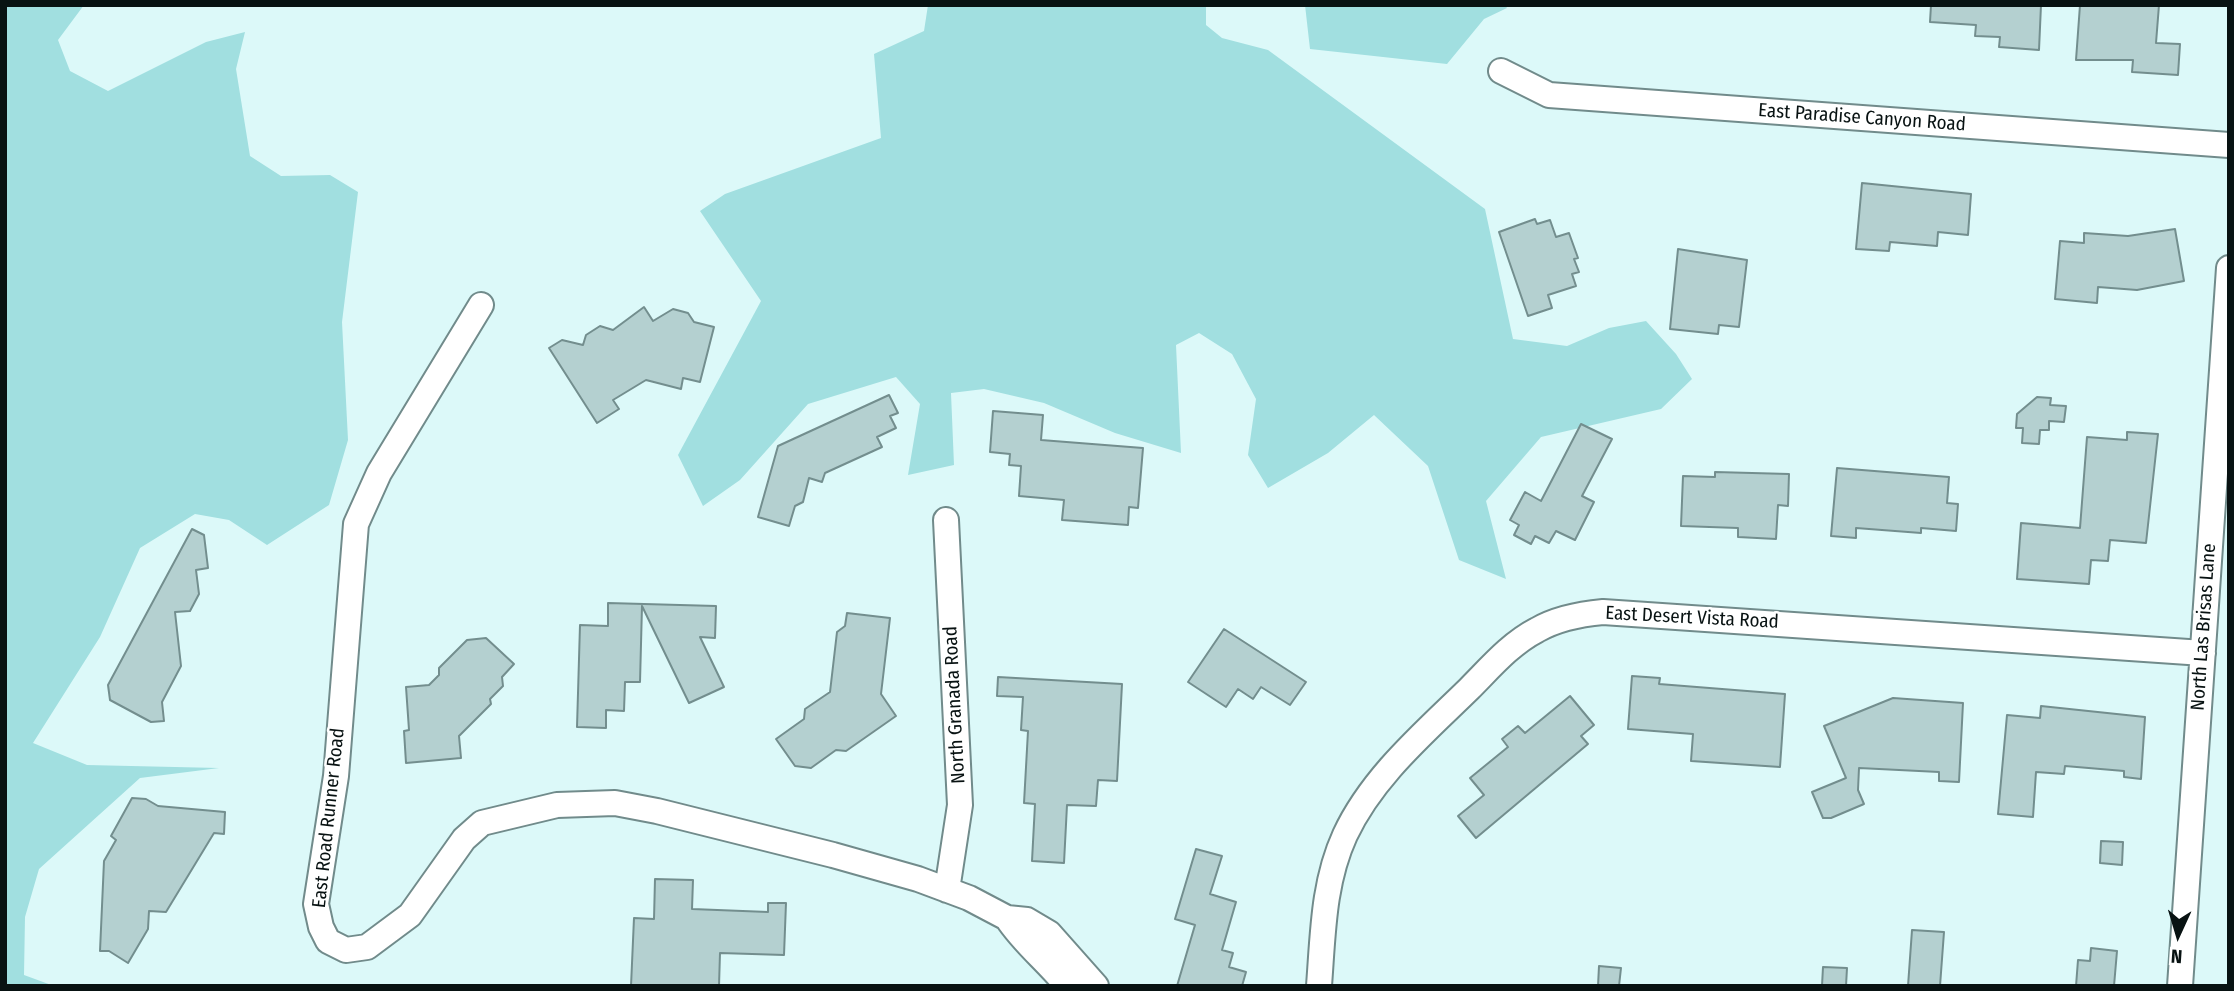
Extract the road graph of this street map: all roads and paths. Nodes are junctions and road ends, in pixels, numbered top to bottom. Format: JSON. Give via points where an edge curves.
{"nodes":[{"id":1,"x":1502,"y":71,"type":"dead end"},
{"id":2,"x":2229,"y":145,"type":"edge"},
{"id":3,"x":2229,"y":268,"type":"edge"},
{"id":4,"x":481,"y":305,"type":"dead end"},
{"id":5,"x":946,"y":520,"type":"dead end"},
{"id":6,"x":2203,"y":653,"type":"junction"},
{"id":7,"x":947,"y":890,"type":"junction"},
{"id":8,"x":1007,"y":918,"type":"junction"},
{"id":9,"x":1067,"y":986,"type":"edge"},
{"id":10,"x":1096,"y":986,"type":"edge"},
{"id":11,"x":1319,"y":986,"type":"edge"},
{"id":12,"x":2180,"y":986,"type":"edge"}],
"edges":[{"from":1,"to":2,"type":"street","name":"East Paradise Canyon Road","via":[[1549,95]]},
{"from":3,"to":6,"type":"street","name":"North Las Brisas Lane"},
{"from":4,"to":7,"type":"street","name":"East Road Runner Road","via":[[379,473],[356,524],[337,776],[316,904],[328,941],[346,950],[367,947],[410,915],[464,839],[482,823],[557,805],[615,803],[657,811],[833,855]]},
{"from":5,"to":7,"type":"street","name":"North Granada Road","via":[[960,805]]},
{"from":6,"to":11,"type":"street","name":"East Desert Vista Road","via":[[1603,612],[1538,629],[1515,643],[1361,804],[1344,836],[1325,899]]},
{"from":6,"to":12,"type":"street","name":"North Las Brisas Lane"},
{"from":7,"to":8,"type":"street","name":"East Road Runner Road"},
{"from":8,"to":9,"type":"street","name":"East Road Runner Road"},
{"from":8,"to":10,"type":"street","name":"East Road Runner Road","via":[[1027,920],[1049,933]]}]}
